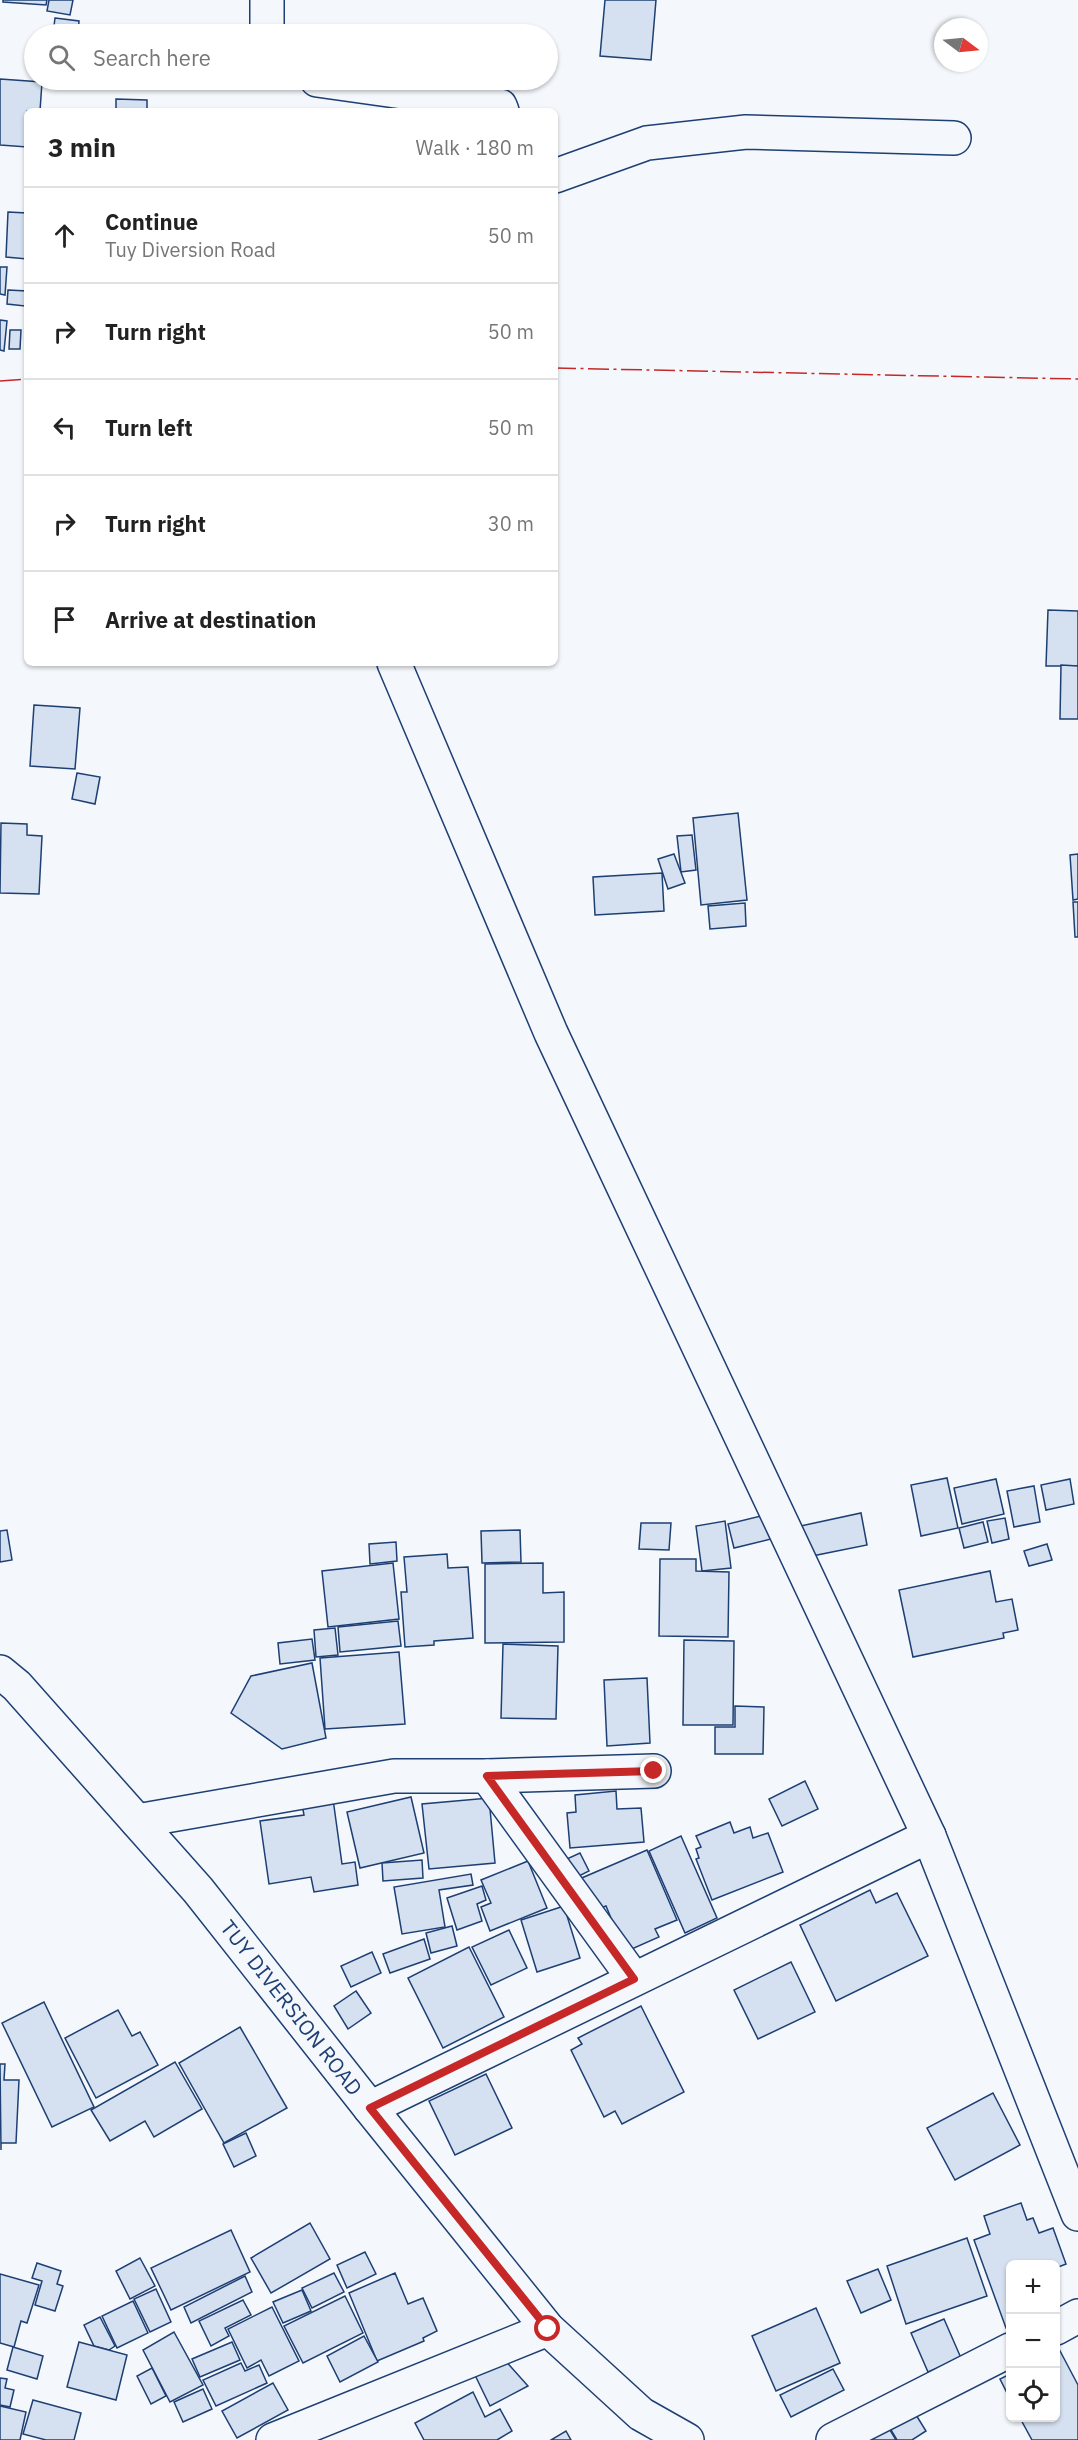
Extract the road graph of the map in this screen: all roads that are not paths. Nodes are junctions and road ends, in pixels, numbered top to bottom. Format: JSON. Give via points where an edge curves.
{"nodes":[{"id":1,"x":267,"y":0,"type":"edge"},
{"id":2,"x":267,"y":24,"type":"edge"},
{"id":3,"x":334,"y":90,"type":"edge"},
{"id":4,"x":348,"y":98,"type":"edge"},
{"id":5,"x":488,"y":108,"type":"edge"},
{"id":6,"x":954,"y":138,"type":"dead end"},
{"id":7,"x":558,"y":175,"type":"edge"},
{"id":8,"x":395,"y":666,"type":"edge"},
{"id":9,"x":0,"y":1672,"type":"edge"},
{"id":10,"x":654,"y":1771,"type":"dead end"},
{"id":11,"x":487,"y":1776,"type":"junction"},
{"id":12,"x":137,"y":1821,"type":"junction"},
{"id":13,"x":929,"y":1836,"type":"junction"},
{"id":14,"x":634,"y":1979,"type":"junction"},
{"id":15,"x":370,"y":2108,"type":"junction"},
{"id":16,"x":1078,"y":2214,"type":"edge"},
{"id":17,"x":1078,"y":2316,"type":"edge"},
{"id":18,"x":1060,"y":2326,"type":"edge"},
{"id":19,"x":548,"y":2329,"type":"junction"},
{"id":20,"x":1006,"y":2353,"type":"edge"},
{"id":21,"x":273,"y":2440,"type":"edge"},
{"id":22,"x":687,"y":2440,"type":"edge"},
{"id":23,"x":833,"y":2440,"type":"edge"}],
"edges":[{"from":1,"to":2,"type":"street"},
{"from":3,"to":4,"type":"street"},
{"from":4,"to":5,"type":"street"},
{"from":6,"to":7,"type":"street","via":[[746,132],[647,143]]},
{"from":8,"to":13,"type":"street","via":[[551,1034]]},
{"from":9,"to":12,"type":"street","name":"TUY DIVERSION ROAD","via":[[17,1686]]},
{"from":10,"to":11,"type":"street"},
{"from":11,"to":12,"type":"street","via":[[394,1776]]},
{"from":11,"to":14,"type":"street"},
{"from":12,"to":15,"type":"street","name":"TUY DIVERSION ROAD","via":[[198,1890]]},
{"from":13,"to":14,"type":"street"},
{"from":13,"to":16,"type":"street"},
{"from":14,"to":15,"type":"street"},
{"from":15,"to":19,"type":"street","name":"TUY DIVERSION ROAD"},
{"from":17,"to":18,"type":"street"},
{"from":19,"to":21,"type":"street"},
{"from":19,"to":22,"type":"street","name":"TUY DIVERSION ROAD","via":[[641,2414]]},
{"from":20,"to":23,"type":"street"}]}
